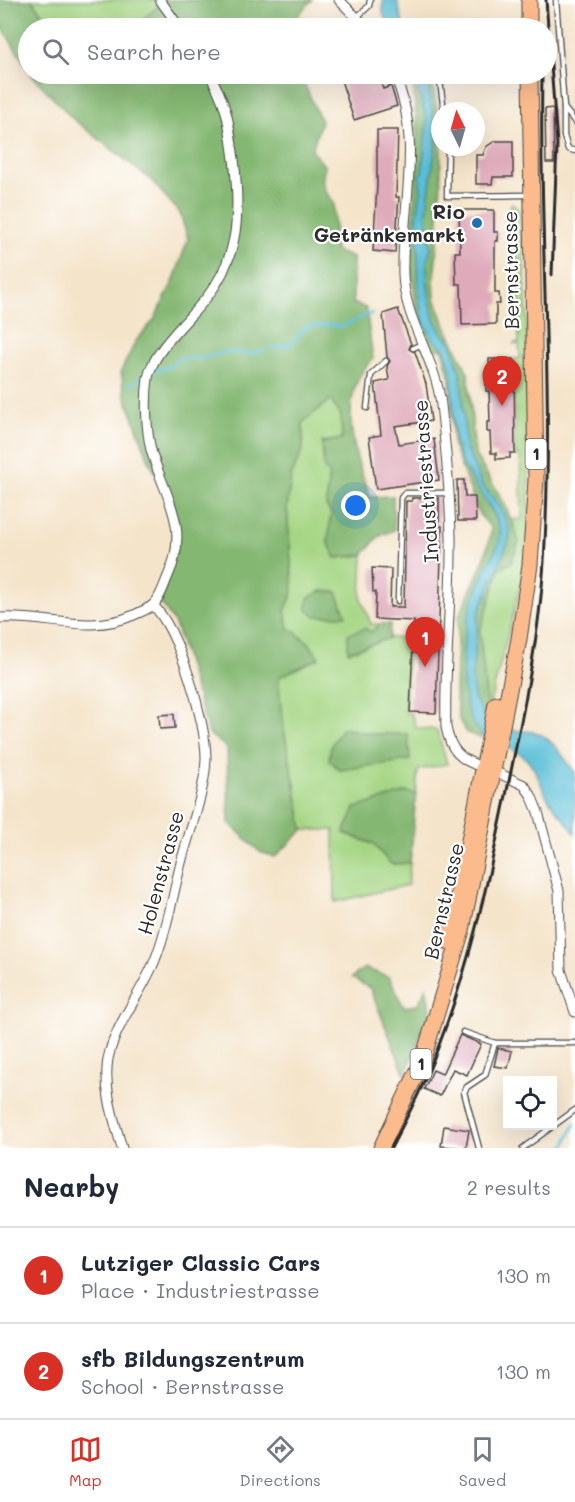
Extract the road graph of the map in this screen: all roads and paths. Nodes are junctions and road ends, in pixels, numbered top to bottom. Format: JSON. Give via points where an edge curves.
{"nodes":[{"id":1,"x":160,"y":0,"type":"edge"},
{"id":2,"x":340,"y":0,"type":"edge"},
{"id":3,"x":370,"y":0,"type":"edge"},
{"id":4,"x":529,"y":0,"type":"edge"},
{"id":5,"x":556,"y":0,"type":"edge"},
{"id":6,"x":357,"y":17,"type":"joint"},
{"id":7,"x":173,"y":18,"type":"edge"},
{"id":8,"x":529,"y":18,"type":"edge"},
{"id":9,"x":215,"y":84,"type":"edge"},
{"id":10,"x":398,"y":84,"type":"edge"},
{"id":11,"x":440,"y":84,"type":"edge"},
{"id":12,"x":530,"y":84,"type":"edge"},
{"id":13,"x":443,"y":102,"type":"edge"},
{"id":14,"x":564,"y":108,"type":"junction"},
{"id":15,"x":575,"y":123,"type":"edge"},
{"id":16,"x":575,"y":151,"type":"edge"},
{"id":17,"x":448,"y":156,"type":"edge"},
{"id":18,"x":531,"y":195,"type":"junction"},
{"id":19,"x":386,"y":361,"type":"dead end"},
{"id":20,"x":367,"y":408,"type":"dead end"},
{"id":21,"x":449,"y":493,"type":"junction"},
{"id":22,"x":398,"y":601,"type":"dead end"},
{"id":23,"x":153,"y":605,"type":"junction"},
{"id":24,"x":0,"y":618,"type":"edge"},
{"id":25,"x":488,"y":769,"type":"junction"},
{"id":26,"x":575,"y":1012,"type":"edge"},
{"id":27,"x":463,"y":1032,"type":"dead end"},
{"id":28,"x":575,"y":1043,"type":"edge"},
{"id":29,"x":495,"y":1044,"type":"junction"},
{"id":30,"x":575,"y":1110,"type":"edge"},
{"id":31,"x":122,"y":1148,"type":"edge"},
{"id":32,"x":381,"y":1148,"type":"edge"},
{"id":33,"x":479,"y":1148,"type":"edge"},
{"id":34,"x":523,"y":1148,"type":"edge"}],
"edges":[{"from":1,"to":7,"type":"street"},
{"from":2,"to":6,"type":"street"},
{"from":3,"to":6,"type":"lane"},
{"from":4,"to":8,"type":"main road"},
{"from":5,"to":14,"type":"lane"},
{"from":9,"to":23,"type":"street","via":[[226,103],[237,189],[237,225],[223,273],[154,362],[148,377],[150,444],[173,507],[177,537],[170,572]]},
{"from":10,"to":21,"type":"street","name":"Industriestrasse","via":[[411,136],[403,258],[405,293],[417,346],[433,370],[441,401]]},
{"from":11,"to":13,"type":"lane"},
{"from":12,"to":18,"type":"main road","name":"Bernstrasse","number":"1"},
{"from":14,"to":15,"type":"lane"},
{"from":14,"to":16,"type":"lane","via":[[564,136],[568,149]]},
{"from":17,"to":18,"type":"lane","via":[[447,196]]},
{"from":18,"to":25,"type":"main road","name":"Bernstrasse","number":"1","via":[[536,504],[519,639]]},
{"from":19,"to":20,"type":"lane","via":[[371,375]]},
{"from":21,"to":22,"type":"lane","via":[[405,493],[401,498]]},
{"from":21,"to":25,"type":"street","name":"Industriestrasse","via":[[446,727],[459,756]]},
{"from":23,"to":24,"type":"street","via":[[99,626],[34,617]]},
{"from":23,"to":31,"type":"street","name":"Holenstrasse","via":[[176,639],[206,758],[160,946],[109,1057],[109,1092]]},
{"from":25,"to":26,"type":"street","name":"Industriestrasse","via":[[524,785],[538,812],[559,891],[561,970]]},
{"from":25,"to":32,"type":"main road","name":"Bernstrasse","number":"1","via":[[471,890],[448,975],[422,1062]]},
{"from":27,"to":29,"type":"lane"},
{"from":28,"to":29,"type":"lane"},
{"from":29,"to":33,"type":"lane","via":[[485,1075],[464,1092]]},
{"from":30,"to":34,"type":"lane"}]}
